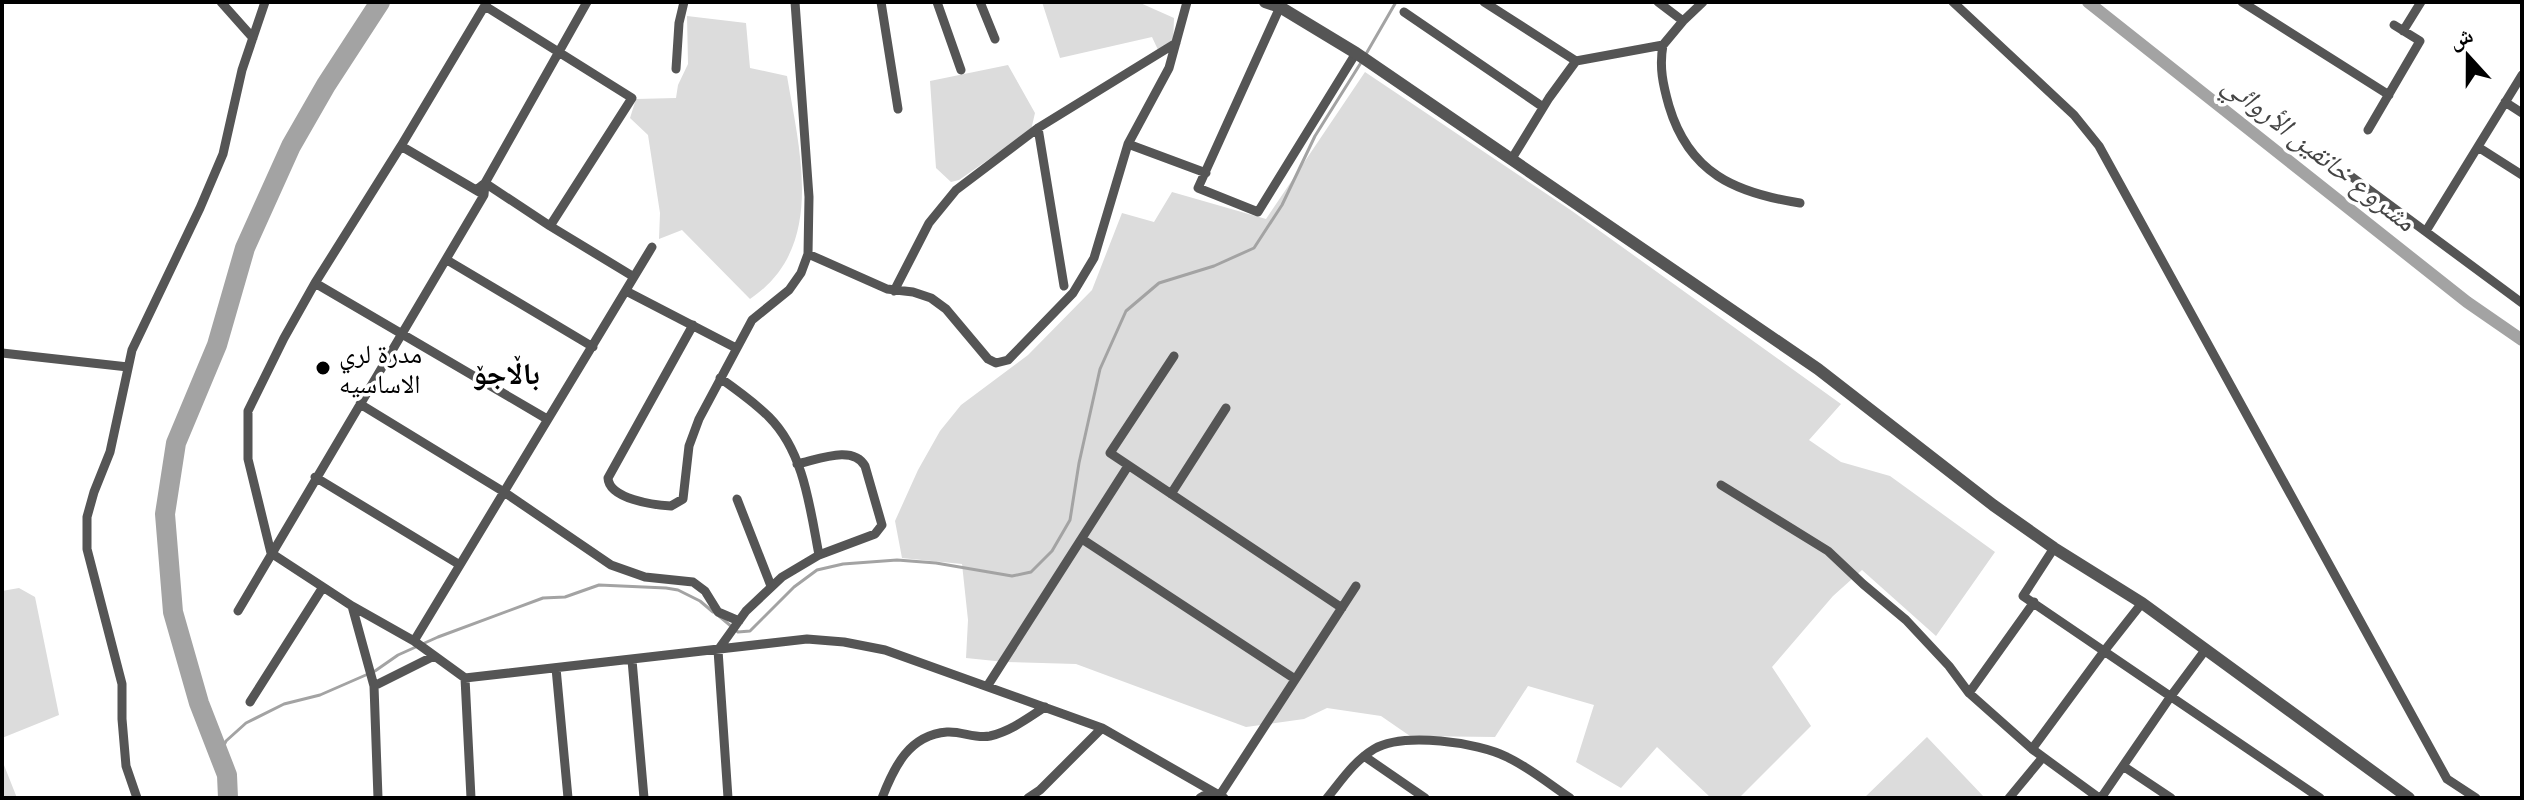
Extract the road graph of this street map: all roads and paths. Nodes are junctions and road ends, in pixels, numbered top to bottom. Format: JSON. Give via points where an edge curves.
{"nodes":[{"id":1,"x":221,"y":2,"type":"edge"},
{"id":2,"x":265,"y":2,"type":"edge"},
{"id":3,"x":587,"y":2,"type":"edge"},
{"id":4,"x":684,"y":2,"type":"edge"},
{"id":5,"x":795,"y":2,"type":"edge"},
{"id":6,"x":881,"y":2,"type":"edge"},
{"id":7,"x":937,"y":2,"type":"edge"},
{"id":8,"x":980,"y":2,"type":"edge"},
{"id":9,"x":1187,"y":2,"type":"edge"},
{"id":10,"x":1265,"y":2,"type":"edge"},
{"id":11,"x":1484,"y":2,"type":"edge"},
{"id":12,"x":1658,"y":2,"type":"edge"},
{"id":13,"x":1703,"y":2,"type":"edge"},
{"id":14,"x":1953,"y":2,"type":"edge"},
{"id":15,"x":2242,"y":2,"type":"edge"},
{"id":16,"x":2421,"y":2,"type":"edge"},
{"id":17,"x":486,"y":4,"type":"edge"},
{"id":18,"x":1280,"y":7,"type":"junction"},
{"id":19,"x":1404,"y":12,"type":"dead end"},
{"id":20,"x":1683,"y":21,"type":"junction"},
{"id":21,"x":2394,"y":25,"type":"dead end"},
{"id":22,"x":2403,"y":31,"type":"junction"},
{"id":23,"x":253,"y":38,"type":"junction"},
{"id":24,"x":995,"y":39,"type":"dead end"},
{"id":25,"x":1176,"y":43,"type":"junction"},
{"id":26,"x":1663,"y":45,"type":"junction"},
{"id":27,"x":559,"y":53,"type":"junction"},
{"id":28,"x":1356,"y":53,"type":"junction"},
{"id":29,"x":1576,"y":61,"type":"junction"},
{"id":30,"x":676,"y":69,"type":"dead end"},
{"id":31,"x":961,"y":70,"type":"dead end"},
{"id":32,"x":2522,"y":75,"type":"edge"},
{"id":33,"x":2389,"y":95,"type":"junction"},
{"id":34,"x":2505,"y":102,"type":"junction"},
{"id":35,"x":1543,"y":107,"type":"junction"},
{"id":36,"x":898,"y":109,"type":"dead end"},
{"id":37,"x":2522,"y":113,"type":"edge"},
{"id":38,"x":1038,"y":128,"type":"junction"},
{"id":39,"x":2368,"y":130,"type":"dead end"},
{"id":40,"x":1128,"y":144,"type":"junction"},
{"id":41,"x":401,"y":146,"type":"junction"},
{"id":42,"x":2478,"y":147,"type":"junction"},
{"id":43,"x":1511,"y":160,"type":"junction"},
{"id":44,"x":1206,"y":173,"type":"junction"},
{"id":45,"x":2348,"y":174,"type":"dead end"},
{"id":46,"x":2522,"y":175,"type":"edge"},
{"id":47,"x":485,"y":183,"type":"junction"},
{"id":48,"x":480,"y":193,"type":"junction"},
{"id":49,"x":1800,"y":203,"type":"dead end"},
{"id":50,"x":550,"y":226,"type":"junction"},
{"id":51,"x":2426,"y":231,"type":"junction"},
{"id":52,"x":652,"y":247,"type":"dead end"},
{"id":53,"x":808,"y":254,"type":"junction"},
{"id":54,"x":447,"y":260,"type":"junction"},
{"id":55,"x":634,"y":277,"type":"junction"},
{"id":56,"x":315,"y":283,"type":"junction"},
{"id":57,"x":1064,"y":286,"type":"dead end"},
{"id":58,"x":626,"y":291,"type":"junction"},
{"id":59,"x":894,"y":291,"type":"junction"},
{"id":60,"x":2522,"y":303,"type":"edge"},
{"id":61,"x":693,"y":325,"type":"junction"},
{"id":62,"x":402,"y":334,"type":"junction"},
{"id":63,"x":593,"y":347,"type":"junction"},
{"id":64,"x":736,"y":348,"type":"junction"},
{"id":65,"x":2,"y":353,"type":"edge"},
{"id":66,"x":1174,"y":356,"type":"dead end"},
{"id":67,"x":128,"y":367,"type":"junction"},
{"id":68,"x":720,"y":378,"type":"junction"},
{"id":69,"x":360,"y":404,"type":"junction"},
{"id":70,"x":1226,"y":408,"type":"dead end"},
{"id":71,"x":547,"y":419,"type":"junction"},
{"id":72,"x":797,"y":464,"type":"junction"},
{"id":73,"x":1128,"y":466,"type":"junction"},
{"id":74,"x":315,"y":477,"type":"junction"},
{"id":75,"x":1721,"y":485,"type":"dead end"},
{"id":76,"x":504,"y":492,"type":"junction"},
{"id":77,"x":1171,"y":494,"type":"junction"},
{"id":78,"x":737,"y":499,"type":"dead end"},
{"id":79,"x":1082,"y":539,"type":"junction"},
{"id":80,"x":2054,"y":548,"type":"junction"},
{"id":81,"x":271,"y":553,"type":"junction"},
{"id":82,"x":819,"y":555,"type":"junction"},
{"id":83,"x":460,"y":565,"type":"junction"},
{"id":84,"x":771,"y":586,"type":"junction"},
{"id":85,"x":1356,"y":586,"type":"dead end"},
{"id":86,"x":323,"y":587,"type":"junction"},
{"id":87,"x":2034,"y":602,"type":"junction"},
{"id":88,"x":2142,"y":603,"type":"junction"},
{"id":89,"x":352,"y":606,"type":"junction"},
{"id":90,"x":1342,"y":608,"type":"junction"},
{"id":91,"x":238,"y":611,"type":"dead end"},
{"id":92,"x":739,"y":621,"type":"junction"},
{"id":93,"x":414,"y":641,"type":"junction"},
{"id":94,"x":2206,"y":649,"type":"junction"},
{"id":95,"x":718,"y":650,"type":"junction"},
{"id":96,"x":2105,"y":650,"type":"junction"},
{"id":97,"x":434,"y":656,"type":"junction"},
{"id":98,"x":632,"y":660,"type":"junction"},
{"id":99,"x":556,"y":668,"type":"junction"},
{"id":100,"x":465,"y":678,"type":"junction"},
{"id":101,"x":1295,"y":679,"type":"junction"},
{"id":102,"x":988,"y":685,"type":"junction"},
{"id":103,"x":374,"y":686,"type":"junction"},
{"id":104,"x":1969,"y":693,"type":"junction"},
{"id":105,"x":2171,"y":696,"type":"junction"},
{"id":106,"x":250,"y":702,"type":"dead end"},
{"id":107,"x":1045,"y":707,"type":"junction"},
{"id":108,"x":1102,"y":728,"type":"junction"},
{"id":109,"x":2032,"y":749,"type":"junction"},
{"id":110,"x":1364,"y":756,"type":"junction"},
{"id":111,"x":2043,"y":757,"type":"junction"},
{"id":112,"x":2123,"y":766,"type":"junction"},
{"id":113,"x":1219,"y":795,"type":"edge"},
{"id":114,"x":137,"y":798,"type":"edge"},
{"id":115,"x":378,"y":798,"type":"edge"},
{"id":116,"x":471,"y":798,"type":"edge"},
{"id":117,"x":568,"y":798,"type":"edge"},
{"id":118,"x":644,"y":798,"type":"edge"},
{"id":119,"x":728,"y":798,"type":"edge"},
{"id":120,"x":882,"y":798,"type":"edge"},
{"id":121,"x":1028,"y":798,"type":"edge"},
{"id":122,"x":1200,"y":798,"type":"edge"},
{"id":123,"x":1327,"y":798,"type":"edge"},
{"id":124,"x":1425,"y":798,"type":"edge"},
{"id":125,"x":1570,"y":798,"type":"edge"},
{"id":126,"x":2009,"y":798,"type":"edge"},
{"id":127,"x":2100,"y":798,"type":"edge"},
{"id":128,"x":2171,"y":798,"type":"edge"},
{"id":129,"x":2320,"y":798,"type":"edge"},
{"id":130,"x":2409,"y":798,"type":"edge"},
{"id":131,"x":2476,"y":798,"type":"edge"}],
"edges":[{"from":1,"to":23,"type":"street"},
{"from":2,"to":23,"type":"street"},
{"from":3,"to":27,"type":"street"},
{"from":4,"to":30,"type":"street"},
{"from":5,"to":53,"type":"street"},
{"from":6,"to":36,"type":"street"},
{"from":7,"to":31,"type":"street"},
{"from":8,"to":24,"type":"street"},
{"from":9,"to":25,"type":"street"},
{"from":10,"to":18,"type":"street"},
{"from":11,"to":29,"type":"street"},
{"from":12,"to":20,"type":"street"},
{"from":13,"to":20,"type":"street"},
{"from":14,"to":131,"type":"street","via":[[2074,115],[2099,146],[2447,779]]},
{"from":15,"to":33,"type":"street"},
{"from":16,"to":22,"type":"street"},
{"from":17,"to":27,"type":"street"},
{"from":17,"to":41,"type":"street"},
{"from":18,"to":28,"type":"street"},
{"from":18,"to":44,"type":"street"},
{"from":19,"to":35,"type":"street"},
{"from":20,"to":26,"type":"street"},
{"from":21,"to":22,"type":"street"},
{"from":22,"to":33,"type":"street","via":[[2420,41]]},
{"from":23,"to":67,"type":"street","via":[[223,154]]},
{"from":25,"to":38,"type":"street"},
{"from":25,"to":40,"type":"street","via":[[1163,80]]},
{"from":26,"to":29,"type":"street"},
{"from":26,"to":49,"type":"street","via":[[1663,87],[1694,157],[1740,189]]},
{"from":27,"to":47,"type":"street"},
{"from":27,"to":50,"type":"street","via":[[632,98]]},
{"from":28,"to":43,"type":"street"},
{"from":28,"to":44,"type":"street","via":[[1258,212],[1198,188]]},
{"from":29,"to":35,"type":"street"},
{"from":32,"to":34,"type":"street"},
{"from":33,"to":39,"type":"street"},
{"from":34,"to":37,"type":"street"},
{"from":34,"to":42,"type":"street"},
{"from":35,"to":43,"type":"street"},
{"from":38,"to":57,"type":"street"},
{"from":38,"to":59,"type":"street","via":[[946,200]]},
{"from":40,"to":44,"type":"street"},
{"from":40,"to":59,"type":"street","via":[[1084,277],[1008,360],[988,359],[931,298]]},
{"from":41,"to":48,"type":"street"},
{"from":41,"to":56,"type":"street"},
{"from":42,"to":46,"type":"street"},
{"from":42,"to":51,"type":"street"},
{"from":43,"to":80,"type":"street","via":[[1818,369]]},
{"from":45,"to":51,"type":"street"},
{"from":47,"to":48,"type":"street"},
{"from":47,"to":50,"type":"street"},
{"from":48,"to":54,"type":"street"},
{"from":50,"to":55,"type":"street"},
{"from":51,"to":60,"type":"street"},
{"from":52,"to":55,"type":"street"},
{"from":53,"to":59,"type":"street"},
{"from":53,"to":64,"type":"street","via":[[795,282],[752,320]]},
{"from":54,"to":62,"type":"street"},
{"from":54,"to":63,"type":"street"},
{"from":55,"to":58,"type":"street"},
{"from":56,"to":62,"type":"street"},
{"from":56,"to":81,"type":"street","via":[[248,411],[248,459]]},
{"from":58,"to":61,"type":"street"},
{"from":58,"to":63,"type":"street"},
{"from":61,"to":64,"type":"street"},
{"from":61,"to":68,"type":"street","via":[[608,478],[612,489],[646,503],[680,502],[691,436]]},
{"from":62,"to":69,"type":"street"},
{"from":62,"to":71,"type":"street"},
{"from":63,"to":71,"type":"street"},
{"from":64,"to":68,"type":"street"},
{"from":65,"to":67,"type":"street"},
{"from":66,"to":73,"type":"street","via":[[1110,453]]},
{"from":67,"to":114,"type":"street","via":[[110,452],[87,517],[87,549],[122,684],[126,766]]},
{"from":68,"to":72,"type":"street","via":[[771,418]]},
{"from":69,"to":74,"type":"street"},
{"from":69,"to":76,"type":"street"},
{"from":70,"to":77,"type":"street"},
{"from":71,"to":76,"type":"street"},
{"from":72,"to":82,"type":"street"},
{"from":72,"to":82,"type":"street","via":[[857,456],[881,517],[875,534]]},
{"from":73,"to":77,"type":"street"},
{"from":73,"to":79,"type":"street"},
{"from":74,"to":81,"type":"street"},
{"from":74,"to":83,"type":"street"},
{"from":75,"to":104,"type":"street","via":[[1828,551],[1906,620]]},
{"from":76,"to":83,"type":"street"},
{"from":76,"to":92,"type":"street","via":[[611,565],[645,577],[693,582],[718,612]]},
{"from":77,"to":90,"type":"street"},
{"from":78,"to":84,"type":"street"},
{"from":79,"to":101,"type":"street"},
{"from":79,"to":102,"type":"street"},
{"from":80,"to":87,"type":"street","via":[[2023,596]]},
{"from":80,"to":88,"type":"street"},
{"from":81,"to":86,"type":"street"},
{"from":81,"to":91,"type":"street"},
{"from":82,"to":84,"type":"street"},
{"from":83,"to":93,"type":"street"},
{"from":84,"to":92,"type":"street"},
{"from":85,"to":90,"type":"street"},
{"from":86,"to":89,"type":"street"},
{"from":86,"to":106,"type":"street"},
{"from":87,"to":96,"type":"street"},
{"from":87,"to":104,"type":"street"},
{"from":88,"to":94,"type":"street"},
{"from":88,"to":96,"type":"street"},
{"from":89,"to":93,"type":"street"},
{"from":89,"to":103,"type":"street"},
{"from":90,"to":101,"type":"street"},
{"from":92,"to":95,"type":"street"},
{"from":93,"to":97,"type":"street"},
{"from":94,"to":105,"type":"street"},
{"from":94,"to":130,"type":"street"},
{"from":95,"to":98,"type":"street"},
{"from":95,"to":102,"type":"street","via":[[807,639],[844,642],[885,650]]},
{"from":95,"to":119,"type":"street"},
{"from":96,"to":105,"type":"street"},
{"from":96,"to":109,"type":"street"},
{"from":97,"to":100,"type":"street"},
{"from":97,"to":103,"type":"street"},
{"from":98,"to":99,"type":"street"},
{"from":98,"to":118,"type":"street"},
{"from":99,"to":100,"type":"street"},
{"from":99,"to":117,"type":"street"},
{"from":100,"to":116,"type":"street"},
{"from":101,"to":113,"type":"street"},
{"from":102,"to":107,"type":"street"},
{"from":103,"to":115,"type":"street"},
{"from":104,"to":109,"type":"street"},
{"from":105,"to":112,"type":"street"},
{"from":105,"to":129,"type":"street"},
{"from":107,"to":108,"type":"street"},
{"from":107,"to":120,"type":"street","via":[[990,736],[949,732],[924,738],[895,765]]},
{"from":108,"to":113,"type":"street"},
{"from":108,"to":121,"type":"street"},
{"from":109,"to":111,"type":"street"},
{"from":110,"to":123,"type":"street"},
{"from":110,"to":124,"type":"street"},
{"from":110,"to":125,"type":"street","via":[[1389,742],[1408,739],[1485,749],[1506,755]]},
{"from":111,"to":126,"type":"street"},
{"from":111,"to":127,"type":"street"},
{"from":112,"to":127,"type":"street"},
{"from":112,"to":128,"type":"street"},
{"from":113,"to":122,"type":"street"}]}
